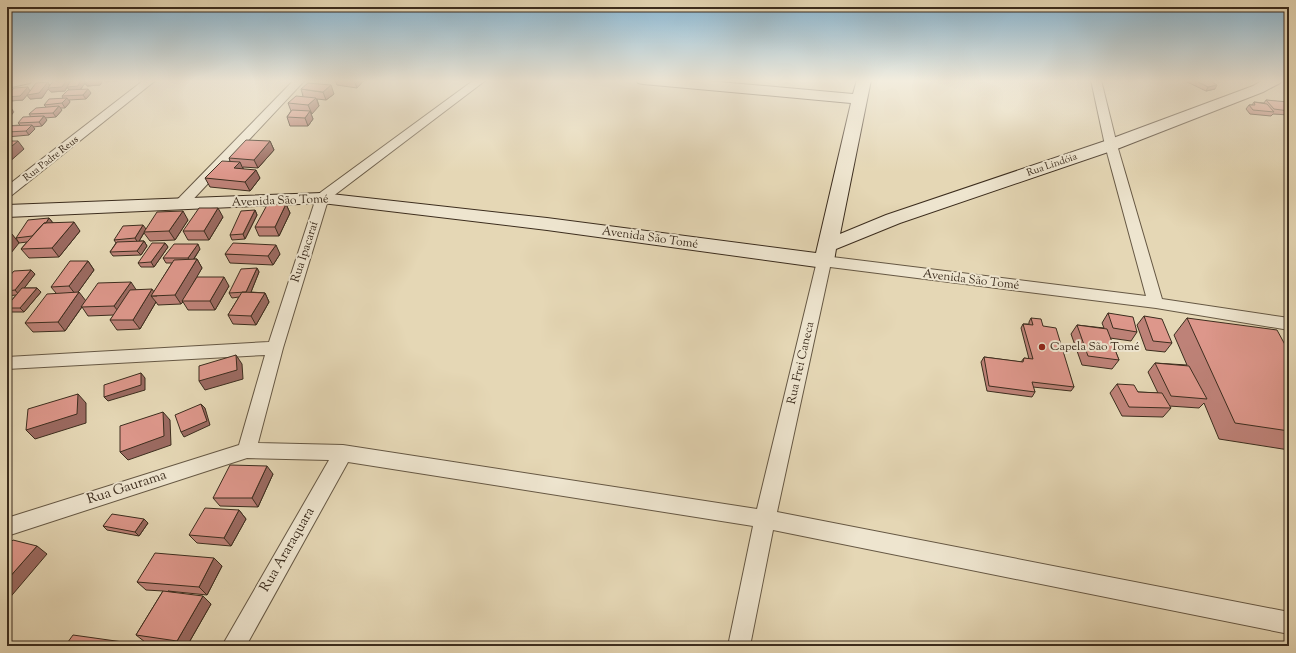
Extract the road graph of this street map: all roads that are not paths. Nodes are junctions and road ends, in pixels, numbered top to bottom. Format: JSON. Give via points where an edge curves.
{"nodes":[{"id":1,"x":112,"y":110,"type":"edge"},
{"id":2,"x":271,"y":110,"type":"edge"},
{"id":3,"x":440,"y":110,"type":"edge"},
{"id":4,"x":857,"y":110,"type":"edge"},
{"id":5,"x":1103,"y":110,"type":"edge"},
{"id":6,"x":1202,"y":110,"type":"edge"},
{"id":7,"x":1111,"y":145,"type":"junction"},
{"id":8,"x":7,"y":192,"type":"edge"},
{"id":9,"x":322,"y":198,"type":"junction"},
{"id":10,"x":180,"y":205,"type":"junction"},
{"id":11,"x":7,"y":210,"type":"edge"},
{"id":12,"x":825,"y":254,"type":"junction"},
{"id":13,"x":1156,"y":303,"type":"junction"},
{"id":14,"x":1289,"y":324,"type":"edge"},
{"id":15,"x":275,"y":348,"type":"junction"},
{"id":16,"x":7,"y":363,"type":"edge"},
{"id":17,"x":248,"y":450,"type":"junction"},
{"id":18,"x":343,"y":453,"type":"junction"},
{"id":19,"x":765,"y":519,"type":"junction"},
{"id":20,"x":7,"y":527,"type":"edge"},
{"id":21,"x":1289,"y":623,"type":"edge"},
{"id":22,"x":233,"y":646,"type":"edge"},
{"id":23,"x":739,"y":646,"type":"edge"}],
"edges":[{"from":1,"to":8,"type":"street","name":"Rua Padre Reus"},
{"from":2,"to":10,"type":"street"},
{"from":3,"to":9,"type":"street"},
{"from":4,"to":12,"type":"street","name":"Rua Frei Caneca"},
{"from":5,"to":7,"type":"street"},
{"from":6,"to":7,"type":"street","name":"Rua Lindóia"},
{"from":7,"to":12,"type":"street","name":"Rua Lindóia","via":[[893,219]]},
{"from":7,"to":13,"type":"street"},
{"from":9,"to":10,"type":"street","name":"Avenida São Tomé"},
{"from":9,"to":12,"type":"street","name":"Avenida São Tomé"},
{"from":9,"to":15,"type":"street","name":"Rua Ipacaraí"},
{"from":10,"to":11,"type":"street","name":"Avenida São Tomé"},
{"from":12,"to":13,"type":"street","name":"Avenida São Tomé"},
{"from":12,"to":19,"type":"street","name":"Rua Frei Caneca"},
{"from":13,"to":14,"type":"street","name":"Avenida São Tomé"},
{"from":15,"to":16,"type":"street"},
{"from":15,"to":17,"type":"street","name":"Rua Ipacaraí"},
{"from":17,"to":18,"type":"street","name":"Rua Gaurama"},
{"from":17,"to":20,"type":"street","name":"Rua Gaurama"},
{"from":18,"to":19,"type":"street","name":"Rua Gaurama"},
{"from":18,"to":22,"type":"street","name":"Rua Araraquara"},
{"from":19,"to":21,"type":"street","name":"Rua Gaurama"},
{"from":19,"to":23,"type":"street","name":"Rua Frei Caneca"}]}
